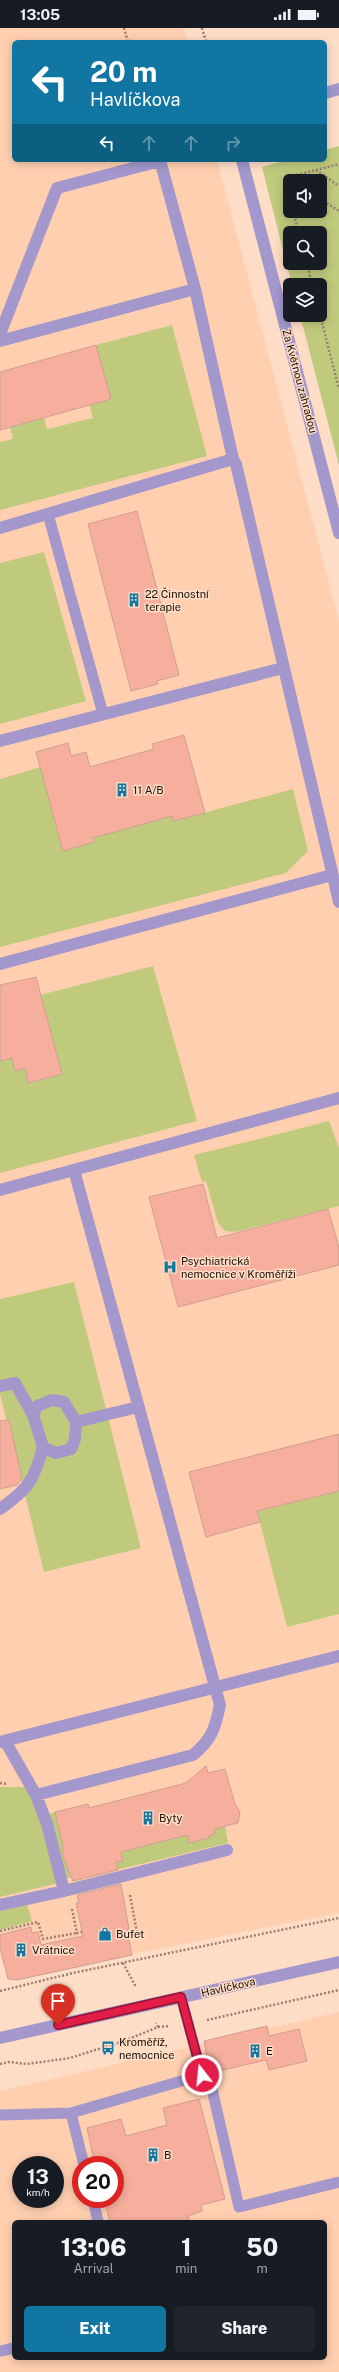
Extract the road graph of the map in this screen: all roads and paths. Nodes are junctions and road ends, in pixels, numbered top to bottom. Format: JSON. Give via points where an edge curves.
{"nodes":[{"id":1,"x":124,"y":28,"type":"edge"},
{"id":2,"x":202,"y":28,"type":"edge"},
{"id":3,"x":127,"y":40,"type":"edge"},
{"id":4,"x":205,"y":40,"type":"edge"},
{"id":5,"x":339,"y":89,"type":"edge"},
{"id":6,"x":327,"y":92,"type":"edge"},
{"id":7,"x":153,"y":162,"type":"edge"},
{"id":8,"x":161,"y":162,"type":"edge"},
{"id":9,"x":243,"y":162,"type":"edge"},
{"id":10,"x":339,"y":164,"type":"edge"},
{"id":11,"x":316,"y":170,"type":"junction"},
{"id":12,"x":300,"y":174,"type":"edge"},
{"id":13,"x":339,"y":186,"type":"edge"},
{"id":14,"x":327,"y":204,"type":"edge"},
{"id":15,"x":339,"y":211,"type":"edge"},
{"id":16,"x":195,"y":289,"type":"junction"},
{"id":17,"x":322,"y":322,"type":"edge"},
{"id":18,"x":0,"y":334,"type":"edge"},
{"id":19,"x":0,"y":341,"type":"edge"},
{"id":20,"x":339,"y":389,"type":"edge"},
{"id":21,"x":233,"y":459,"type":"junction"},
{"id":22,"x":48,"y":514,"type":"junction"},
{"id":23,"x":0,"y":528,"type":"edge"},
{"id":24,"x":339,"y":533,"type":"edge"},
{"id":25,"x":283,"y":668,"type":"junction"},
{"id":26,"x":103,"y":714,"type":"junction"},
{"id":27,"x":0,"y":741,"type":"edge"},
{"id":28,"x":332,"y":874,"type":"junction"},
{"id":29,"x":339,"y":902,"type":"edge"},
{"id":30,"x":0,"y":964,"type":"edge"},
{"id":31,"x":339,"y":1098,"type":"edge"},
{"id":32,"x":74,"y":1170,"type":"junction"},
{"id":33,"x":0,"y":1190,"type":"edge"},
{"id":34,"x":0,"y":1386,"type":"edge"},
{"id":35,"x":138,"y":1407,"type":"junction"},
{"id":36,"x":33,"y":1415,"type":"junction"},
{"id":37,"x":76,"y":1422,"type":"junction"},
{"id":38,"x":42,"y":1446,"type":"junction"},
{"id":39,"x":0,"y":1509,"type":"edge"},
{"id":40,"x":339,"y":1656,"type":"edge"},
{"id":41,"x":214,"y":1686,"type":"junction"},
{"id":42,"x":3,"y":1742,"type":"edge"},
{"id":43,"x":36,"y":1795,"type":"junction"},
{"id":44,"x":226,"y":1850,"type":"dead end"},
{"id":45,"x":127,"y":1875,"type":"junction"},
{"id":46,"x":66,"y":1890,"type":"junction"},
{"id":47,"x":0,"y":1905,"type":"edge"},
{"id":48,"x":339,"y":1918,"type":"edge"},
{"id":49,"x":0,"y":1931,"type":"edge"},
{"id":50,"x":82,"y":1932,"type":"dead end"},
{"id":51,"x":77,"y":1933,"type":"junction"},
{"id":52,"x":138,"y":1938,"type":"dead end"},
{"id":53,"x":339,"y":1962,"type":"edge"},
{"id":54,"x":339,"y":1990,"type":"edge"},
{"id":55,"x":0,"y":1992,"type":"edge"},
{"id":56,"x":181,"y":1997,"type":"junction"},
{"id":57,"x":188,"y":2024,"type":"junction"},
{"id":58,"x":0,"y":2038,"type":"edge"},
{"id":59,"x":202,"y":2075,"type":"junction"},
{"id":60,"x":71,"y":2113,"type":"junction"},
{"id":61,"x":0,"y":2115,"type":"edge"},
{"id":62,"x":82,"y":2156,"type":"edge"},
{"id":63,"x":339,"y":2182,"type":"edge"},
{"id":64,"x":95,"y":2208,"type":"edge"},
{"id":65,"x":98,"y":2220,"type":"edge"},
{"id":66,"x":12,"y":2349,"type":"edge"},
{"id":67,"x":0,"y":2352,"type":"edge"}],
"edges":[{"from":1,"to":3,"type":"path"},
{"from":2,"to":4,"type":"path"},
{"from":5,"to":6,"type":"street"},
{"from":7,"to":18,"type":"street","via":[[57,188]]},
{"from":8,"to":16,"type":"street"},
{"from":9,"to":24,"type":"street","name":"Za Květnou zahradou"},
{"from":10,"to":11,"type":"path"},
{"from":11,"to":12,"type":"path"},
{"from":11,"to":13,"type":"path"},
{"from":14,"to":15,"type":"path"},
{"from":16,"to":19,"type":"street"},
{"from":16,"to":21,"type":"street"},
{"from":17,"to":20,"type":"path"},
{"from":21,"to":22,"type":"street"},
{"from":21,"to":25,"type":"street"},
{"from":22,"to":23,"type":"street"},
{"from":22,"to":26,"type":"lane"},
{"from":25,"to":26,"type":"street"},
{"from":25,"to":28,"type":"street"},
{"from":26,"to":27,"type":"street"},
{"from":28,"to":29,"type":"street"},
{"from":28,"to":30,"type":"street"},
{"from":31,"to":32,"type":"street"},
{"from":32,"to":33,"type":"street"},
{"from":32,"to":35,"type":"street"},
{"from":34,"to":36,"type":"street","via":[[15,1383]]},
{"from":35,"to":37,"type":"street"},
{"from":35,"to":41,"type":"street"},
{"from":36,"to":37,"type":"street","via":[[37,1406],[52,1400],[64,1402]]},
{"from":36,"to":38,"type":"street"},
{"from":37,"to":38,"type":"street","via":[[75,1439],[71,1449],[56,1453]]},
{"from":38,"to":39,"type":"street","via":[[36,1471],[25,1490]]},
{"from":40,"to":41,"type":"street"},
{"from":41,"to":42,"type":"street"},
{"from":41,"to":43,"type":"street","via":[[220,1705],[216,1727],[206,1744],[193,1755]]},
{"from":42,"to":43,"type":"street"},
{"from":43,"to":46,"type":"street"},
{"from":44,"to":45,"type":"street"},
{"from":45,"to":46,"type":"street"},
{"from":45,"to":52,"type":"path"},
{"from":46,"to":47,"type":"street"},
{"from":46,"to":51,"type":"path"},
{"from":48,"to":55,"type":"path","via":[[73,1973]]},
{"from":49,"to":51,"type":"path","via":[[38,1922],[43,1939]]},
{"from":50,"to":51,"type":"path"},
{"from":53,"to":56,"type":"street","name":"Havlíčkova"},
{"from":54,"to":57,"type":"path"},
{"from":56,"to":57,"type":"lane"},
{"from":56,"to":58,"type":"street","name":"Havlíčkova"},
{"from":57,"to":59,"type":"lane"},
{"from":59,"to":60,"type":"lane"},
{"from":59,"to":63,"type":"lane","via":[[212,2088],[239,2207]]},
{"from":60,"to":61,"type":"lane"},
{"from":60,"to":62,"type":"lane"},
{"from":64,"to":65,"type":"lane"},
{"from":66,"to":67,"type":"lane"}]}
